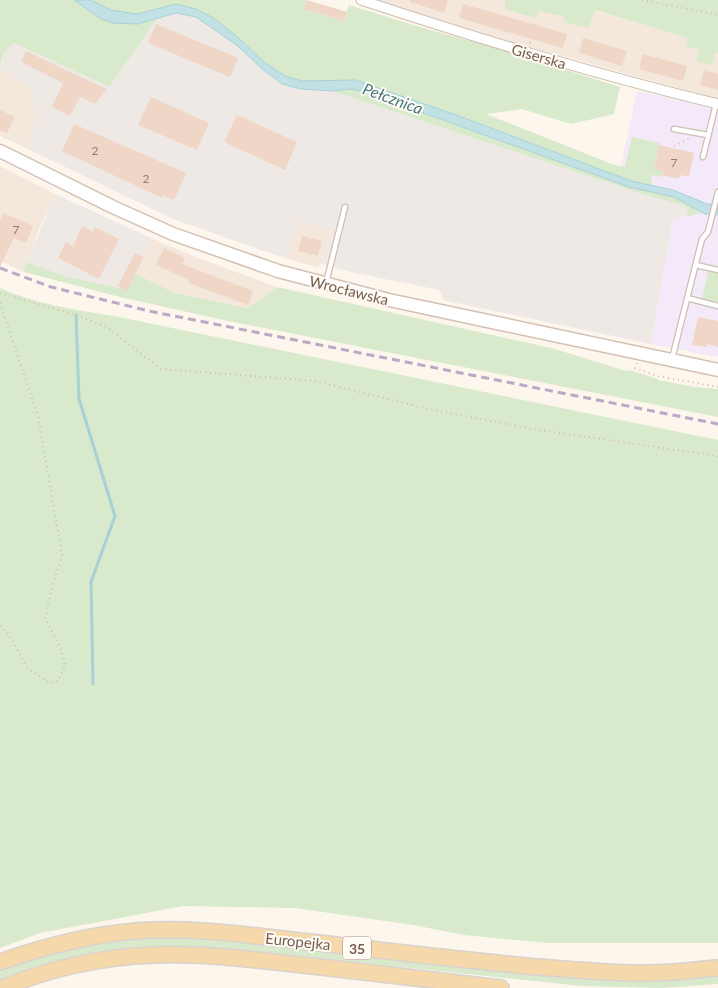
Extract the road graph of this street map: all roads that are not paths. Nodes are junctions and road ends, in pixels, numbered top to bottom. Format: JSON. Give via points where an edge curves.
{"nodes":[{"id":1,"x":362,"y":0,"type":"edge"},
{"id":2,"x":717,"y":104,"type":"edge"},
{"id":3,"x":674,"y":128,"type":"dead end"},
{"id":4,"x":708,"y":135,"type":"junction"},
{"id":5,"x":0,"y":151,"type":"edge"},
{"id":6,"x":703,"y":158,"type":"dead end"},
{"id":7,"x":718,"y":192,"type":"edge"},
{"id":8,"x":345,"y":207,"type":"dead end"},
{"id":9,"x":696,"y":265,"type":"junction"},
{"id":10,"x":718,"y":270,"type":"edge"},
{"id":11,"x":325,"y":284,"type":"junction"},
{"id":12,"x":686,"y":298,"type":"junction"},
{"id":13,"x":718,"y":306,"type":"edge"},
{"id":14,"x":671,"y":360,"type":"junction"},
{"id":15,"x":718,"y":370,"type":"edge"},
{"id":16,"x":0,"y":962,"type":"edge"},
{"id":17,"x":718,"y":968,"type":"edge"},
{"id":18,"x":3,"y":988,"type":"edge"},
{"id":19,"x":502,"y":988,"type":"edge"}],
"edges":[{"from":1,"to":2,"type":"street","name":"Giserska","via":[[485,41]]},
{"from":2,"to":4,"type":"lane"},
{"from":3,"to":4,"type":"lane"},
{"from":4,"to":6,"type":"lane"},
{"from":5,"to":11,"type":"main road","name":"Wrocławska","via":[[173,234]]},
{"from":7,"to":9,"type":"lane"},
{"from":8,"to":11,"type":"lane"},
{"from":9,"to":10,"type":"lane"},
{"from":9,"to":12,"type":"lane"},
{"from":11,"to":14,"type":"main road","name":"Wrocławska"},
{"from":12,"to":13,"type":"lane"},
{"from":12,"to":14,"type":"lane"},
{"from":14,"to":15,"type":"main road","name":"Wrocławska"},
{"from":16,"to":17,"type":"main road","name":"Europejka","number":"35","via":[[73,940],[115,934],[195,931],[606,972]]},
{"from":18,"to":19,"type":"main road","name":"Europejka","number":"35","via":[[65,967],[151,955],[266,961]]}]}
